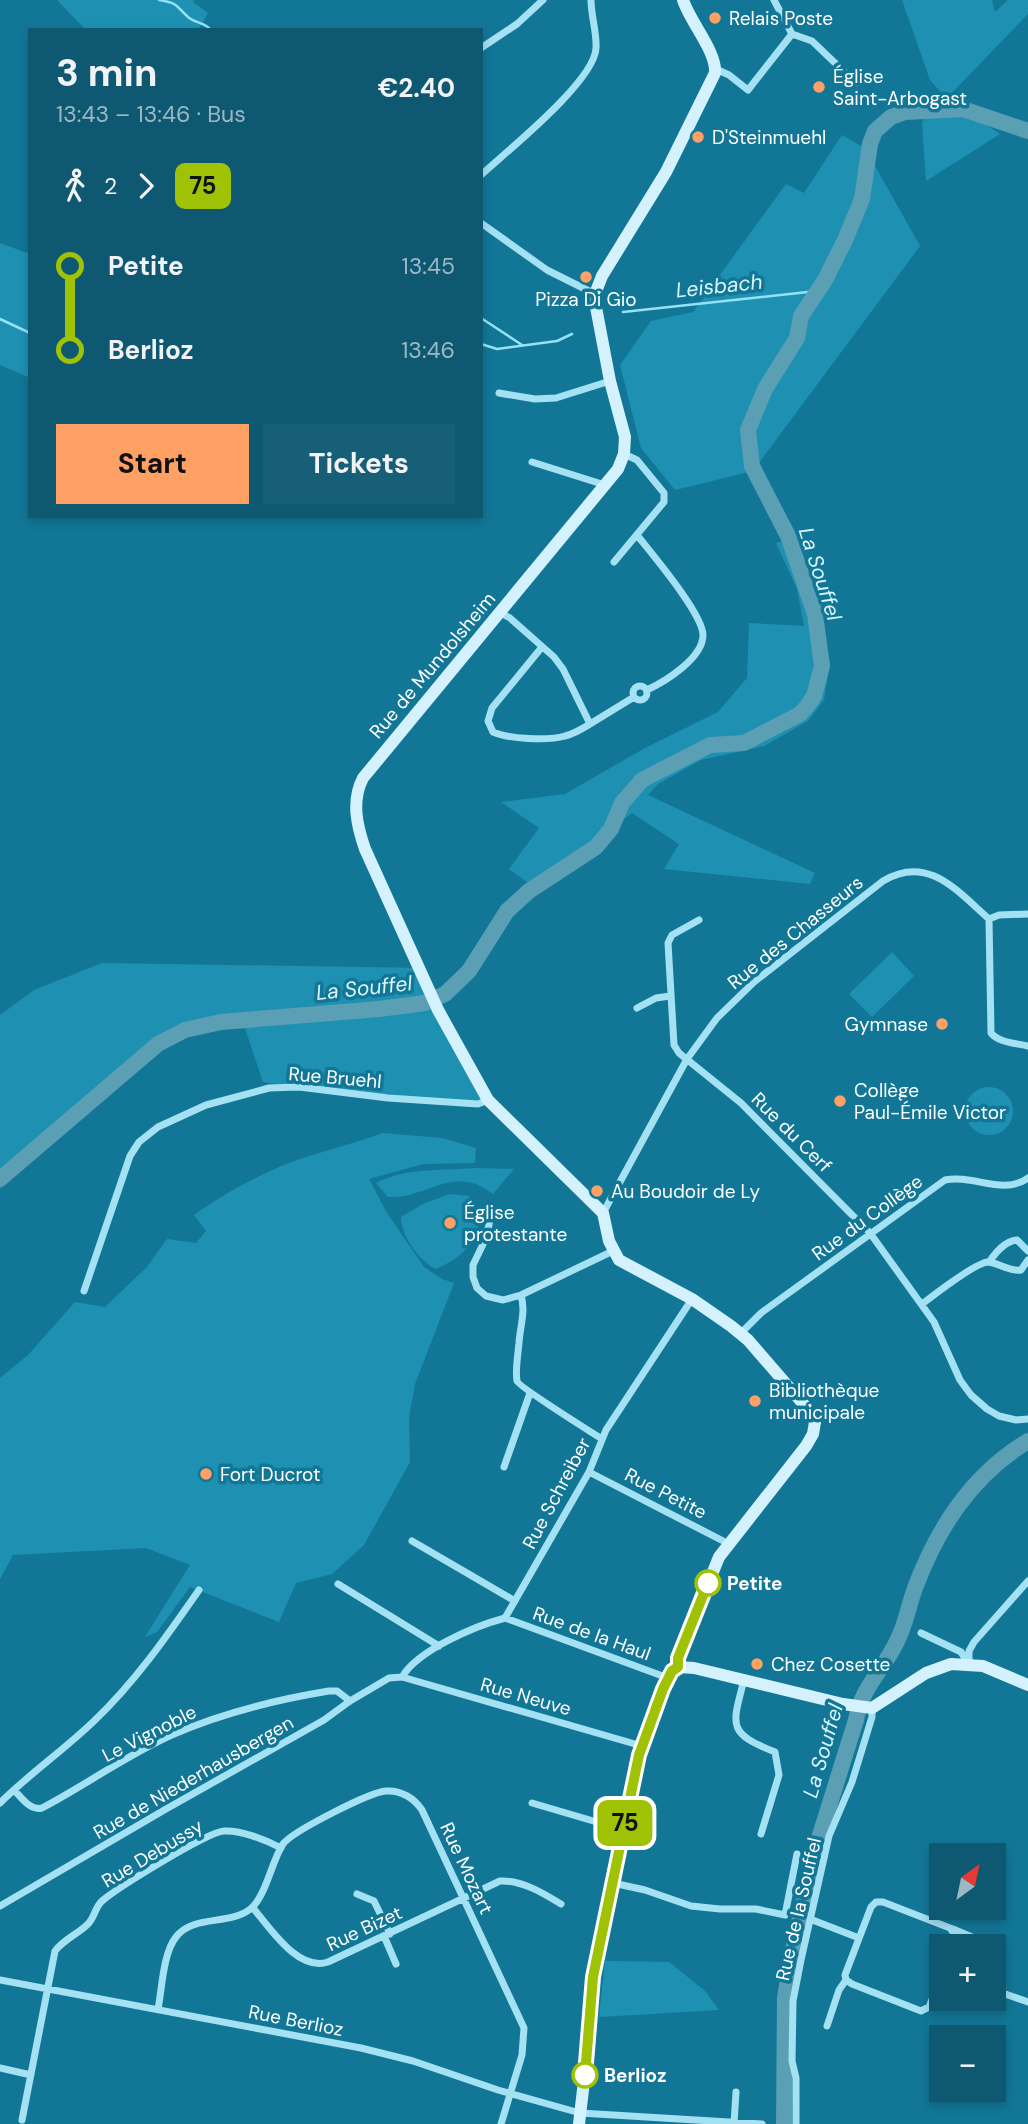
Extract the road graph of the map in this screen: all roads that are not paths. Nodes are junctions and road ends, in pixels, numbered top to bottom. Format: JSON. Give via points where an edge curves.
{"nodes":[{"id":1,"x":543,"y":0,"type":"edge"},
{"id":2,"x":591,"y":0,"type":"edge"},
{"id":3,"x":683,"y":0,"type":"edge"},
{"id":4,"x":774,"y":0,"type":"edge"},
{"id":5,"x":792,"y":34,"type":"junction"},
{"id":6,"x":483,"y":47,"type":"edge"},
{"id":7,"x":716,"y":69,"type":"junction"},
{"id":8,"x":856,"y":83,"type":"dead end"},
{"id":9,"x":483,"y":173,"type":"edge"},
{"id":10,"x":483,"y":224,"type":"edge"},
{"id":11,"x":595,"y":294,"type":"junction"},
{"id":12,"x":610,"y":381,"type":"junction"},
{"id":13,"x":499,"y":393,"type":"dead end"},
{"id":14,"x":624,"y":454,"type":"junction"},
{"id":15,"x":532,"y":462,"type":"dead end"},
{"id":16,"x":606,"y":485,"type":"junction"},
{"id":17,"x":637,"y":535,"type":"junction"},
{"id":18,"x":614,"y":562,"type":"dead end"},
{"id":19,"x":501,"y":613,"type":"junction"},
{"id":20,"x":542,"y":646,"type":"junction"},
{"id":21,"x":590,"y":724,"type":"junction"},
{"id":22,"x":1028,"y":914,"type":"edge"},
{"id":23,"x":989,"y":919,"type":"junction"},
{"id":24,"x":699,"y":920,"type":"dead end"},
{"id":25,"x":670,"y":996,"type":"junction"},
{"id":26,"x":637,"y":1007,"type":"dead end"},
{"id":27,"x":1028,"y":1046,"type":"edge"},
{"id":28,"x":687,"y":1059,"type":"junction"},
{"id":29,"x":488,"y":1100,"type":"junction"},
{"id":30,"x":1028,"y":1178,"type":"edge"},
{"id":31,"x":492,"y":1211,"type":"dead end"},
{"id":32,"x":603,"y":1213,"type":"junction"},
{"id":33,"x":870,"y":1233,"type":"junction"},
{"id":34,"x":613,"y":1251,"type":"junction"},
{"id":35,"x":1028,"y":1251,"type":"edge"},
{"id":36,"x":1028,"y":1260,"type":"edge"},
{"id":37,"x":989,"y":1262,"type":"junction"},
{"id":38,"x":84,"y":1291,"type":"dead end"},
{"id":39,"x":522,"y":1295,"type":"junction"},
{"id":40,"x":692,"y":1299,"type":"junction"},
{"id":41,"x":922,"y":1304,"type":"junction"},
{"id":42,"x":741,"y":1333,"type":"junction"},
{"id":43,"x":530,"y":1393,"type":"junction"},
{"id":44,"x":1028,"y":1419,"type":"edge"},
{"id":45,"x":602,"y":1439,"type":"junction"},
{"id":46,"x":505,"y":1467,"type":"dead end"},
{"id":47,"x":589,"y":1472,"type":"junction"},
{"id":48,"x":412,"y":1541,"type":"dead end"},
{"id":49,"x":729,"y":1544,"type":"junction"},
{"id":50,"x":1028,"y":1581,"type":"edge"},
{"id":51,"x":338,"y":1584,"type":"dead end"},
{"id":52,"x":199,"y":1590,"type":"dead end"},
{"id":53,"x":515,"y":1601,"type":"junction"},
{"id":54,"x":505,"y":1618,"type":"junction"},
{"id":55,"x":921,"y":1633,"type":"dead end"},
{"id":56,"x":439,"y":1646,"type":"junction"},
{"id":57,"x":414,"y":1663,"type":"junction"},
{"id":58,"x":969,"y":1663,"type":"junction"},
{"id":59,"x":678,"y":1667,"type":"junction"},
{"id":60,"x":402,"y":1677,"type":"junction"},
{"id":61,"x":668,"y":1678,"type":"junction"},
{"id":62,"x":744,"y":1680,"type":"junction"},
{"id":63,"x":416,"y":1681,"type":"junction"},
{"id":64,"x":1028,"y":1685,"type":"edge"},
{"id":65,"x":350,"y":1701,"type":"junction"},
{"id":66,"x":863,"y":1707,"type":"junction"},
{"id":67,"x":642,"y":1746,"type":"junction"},
{"id":68,"x":14,"y":1790,"type":"junction"},
{"id":69,"x":0,"y":1803,"type":"edge"},
{"id":70,"x":532,"y":1803,"type":"dead end"},
{"id":71,"x":624,"y":1830,"type":"junction"},
{"id":72,"x":761,"y":1833,"type":"dead end"},
{"id":73,"x":281,"y":1848,"type":"junction"},
{"id":74,"x":797,"y":1854,"type":"dead end"},
{"id":75,"x":613,"y":1882,"type":"junction"},
{"id":76,"x":358,"y":1894,"type":"dead end"},
{"id":77,"x":464,"y":1899,"type":"junction"},
{"id":78,"x":561,"y":1903,"type":"dead end"},
{"id":79,"x":0,"y":1906,"type":"edge"},
{"id":80,"x":253,"y":1908,"type":"junction"},
{"id":81,"x":810,"y":1919,"type":"junction"},
{"id":82,"x":950,"y":1928,"type":"junction"},
{"id":83,"x":954,"y":1934,"type":"edge"},
{"id":84,"x":965,"y":1934,"type":"edge"},
{"id":85,"x":387,"y":1935,"type":"junction"},
{"id":86,"x":859,"y":1938,"type":"junction"},
{"id":87,"x":396,"y":1964,"type":"dead end"},
{"id":88,"x":0,"y":1980,"type":"edge"},
{"id":89,"x":846,"y":1980,"type":"junction"},
{"id":90,"x":47,"y":1988,"type":"junction"},
{"id":91,"x":1006,"y":1994,"type":"edge"},
{"id":92,"x":1028,"y":2002,"type":"edge"},
{"id":93,"x":929,"y":2005,"type":"edge"},
{"id":94,"x":158,"y":2009,"type":"junction"},
{"id":95,"x":827,"y":2026,"type":"dead end"},
{"id":96,"x":0,"y":2068,"type":"edge"},
{"id":97,"x":31,"y":2075,"type":"junction"},
{"id":98,"x":736,"y":2092,"type":"dead end"},
{"id":99,"x":510,"y":2093,"type":"junction"},
{"id":100,"x":580,"y":2118,"type":"edge"},
{"id":101,"x":21,"y":2123,"type":"edge"},
{"id":102,"x":734,"y":2123,"type":"edge"},
{"id":103,"x":501,"y":2124,"type":"edge"},
{"id":104,"x":762,"y":2124,"type":"edge"},
{"id":105,"x":796,"y":2124,"type":"edge"}],
"edges":[{"from":1,"to":6,"type":"street"},
{"from":2,"to":9,"type":"street","via":[[597,49],[591,67]]},
{"from":3,"to":7,"type":"street"},
{"from":4,"to":5,"type":"street"},
{"from":5,"to":7,"type":"street","via":[[748,90]]},
{"from":5,"to":8,"type":"street","via":[[812,41]]},
{"from":7,"to":11,"type":"street","via":[[666,172]]},
{"from":10,"to":11,"type":"street","via":[[547,270]]},
{"from":11,"to":12,"type":"street"},
{"from":12,"to":13,"type":"street","via":[[556,398]]},
{"from":12,"to":14,"type":"street","via":[[625,437]]},
{"from":14,"to":16,"type":"street","name":"Rue de Mundolsheim"},
{"from":14,"to":17,"type":"street","via":[[637,460],[664,493],[664,502]]},
{"from":15,"to":16,"type":"street"},
{"from":16,"to":19,"type":"street","name":"Rue de Mundolsheim"},
{"from":17,"to":18,"type":"street"},
{"from":17,"to":21,"type":"street","via":[[698,617],[703,634],[700,648],[690,661],[647,690],[637,686],[634,696]]},
{"from":19,"to":20,"type":"street"},
{"from":19,"to":29,"type":"street","name":"Rue de Mundolsheim","via":[[363,778],[356,810],[365,849],[429,992]]},
{"from":20,"to":21,"type":"street","via":[[563,669]]},
{"from":20,"to":21,"type":"street","via":[[492,708],[488,721],[493,732],[504,737],[561,737]]},
{"from":22,"to":23,"type":"street"},
{"from":23,"to":27,"type":"street","via":[[989,1026],[994,1037]]},
{"from":23,"to":28,"type":"street","name":"Rue des Chasseurs","via":[[947,883],[925,872],[896,873],[754,982],[718,1018]]},
{"from":24,"to":25,"type":"street","via":[[672,935],[668,943]]},
{"from":25,"to":26,"type":"street"},
{"from":25,"to":28,"type":"street","via":[[674,1045]]},
{"from":28,"to":32,"type":"street","name":"Rue des Chasseurs"},
{"from":28,"to":33,"type":"street","name":"Rue du Cerf","via":[[741,1103]]},
{"from":29,"to":32,"type":"street","name":"Rue de Mundolsheim"},
{"from":29,"to":38,"type":"street","name":"Rue Bruehl","via":[[478,1104],[270,1088],[206,1105],[158,1127],[130,1156]]},
{"from":30,"to":33,"type":"street","name":"Rue du Collège","via":[[1006,1187],[945,1180]]},
{"from":31,"to":39,"type":"street","via":[[473,1277],[486,1296],[503,1300]]},
{"from":32,"to":34,"type":"street"},
{"from":33,"to":41,"type":"street","name":"Rue du Cerf"},
{"from":33,"to":42,"type":"street","name":"Rue du Collège","via":[[761,1313]]},
{"from":34,"to":39,"type":"street"},
{"from":34,"to":40,"type":"street","via":[[630,1268]]},
{"from":35,"to":37,"type":"street","via":[[1011,1240]]},
{"from":36,"to":37,"type":"street","via":[[1021,1270],[1014,1271]]},
{"from":37,"to":41,"type":"street"},
{"from":39,"to":43,"type":"street","via":[[525,1308],[517,1381]]},
{"from":40,"to":42,"type":"street"},
{"from":40,"to":45,"type":"street","name":"Rue Schreiber"},
{"from":41,"to":44,"type":"street","name":"Rue du Cerf","via":[[971,1395],[999,1416]]},
{"from":42,"to":49,"type":"street","via":[[815,1422],[806,1446]]},
{"from":43,"to":45,"type":"street"},
{"from":43,"to":46,"type":"street"},
{"from":45,"to":47,"type":"street","name":"Rue Schreiber"},
{"from":47,"to":49,"type":"street","name":"Rue Petite"},
{"from":47,"to":53,"type":"street","name":"Rue Schreiber"},
{"from":48,"to":53,"type":"street"},
{"from":49,"to":59,"type":"street","via":[[713,1571]]},
{"from":50,"to":58,"type":"street","via":[[974,1642]]},
{"from":51,"to":56,"type":"street"},
{"from":52,"to":68,"type":"street","via":[[124,1690]]},
{"from":53,"to":54,"type":"street","name":"Rue Schreiber"},
{"from":54,"to":56,"type":"street","via":[[479,1625]]},
{"from":54,"to":61,"type":"street","name":"Rue de la Haul"},
{"from":55,"to":58,"type":"street","via":[[961,1652]]},
{"from":56,"to":57,"type":"street"},
{"from":57,"to":60,"type":"street"},
{"from":57,"to":63,"type":"street"},
{"from":58,"to":64,"type":"street"},
{"from":58,"to":66,"type":"street","via":[[931,1670]]},
{"from":59,"to":61,"type":"street"},
{"from":59,"to":62,"type":"street"},
{"from":60,"to":63,"type":"street","name":"Rue Neuve"},
{"from":60,"to":65,"type":"street","name":"Rue de Niederhausbergen","via":[[389,1678]]},
{"from":61,"to":67,"type":"street"},
{"from":62,"to":66,"type":"street"},
{"from":62,"to":72,"type":"street","via":[[735,1726],[752,1743],[775,1752],[779,1775]]},
{"from":63,"to":67,"type":"street","name":"Rue Neuve"},
{"from":65,"to":68,"type":"street","name":"Le Vignoble","via":[[329,1691],[254,1705],[172,1735],[37,1810]]},
{"from":65,"to":79,"type":"street","name":"Rue de Niederhausbergen"},
{"from":66,"to":81,"type":"street","name":"Rue de la Souffel","via":[[872,1717],[829,1836]]},
{"from":67,"to":71,"type":"street"},
{"from":68,"to":69,"type":"street"},
{"from":70,"to":71,"type":"street"},
{"from":71,"to":75,"type":"street"},
{"from":73,"to":77,"type":"street","name":"Rue Mozart","via":[[302,1829],[376,1793],[396,1791],[422,1810]]},
{"from":73,"to":80,"type":"street"},
{"from":73,"to":90,"type":"street","name":"Rue Debussy","via":[[220,1832],[160,1864],[103,1900],[89,1922],[60,1944]]},
{"from":74,"to":75,"type":"street","via":[[785,1915],[691,1906]]},
{"from":75,"to":100,"type":"street","via":[[593,1977]]},
{"from":76,"to":85,"type":"street","via":[[374,1901]]},
{"from":77,"to":78,"type":"street","name":"Rue Bizet","via":[[506,1881]]},
{"from":77,"to":85,"type":"street","name":"Rue Bizet"},
{"from":77,"to":99,"type":"street","name":"Rue Mozart","via":[[524,2028],[525,2045]]},
{"from":80,"to":85,"type":"street","name":"Rue Bizet","via":[[295,1954],[313,1965]]},
{"from":80,"to":94,"type":"street","via":[[190,1926],[177,1935],[168,1955]]},
{"from":81,"to":86,"type":"street"},
{"from":81,"to":105,"type":"street","name":"Rue de la Souffel","via":[[793,2001]]},
{"from":82,"to":83,"type":"street"},
{"from":82,"to":84,"type":"street"},
{"from":82,"to":86,"type":"street","via":[[879,1901],[871,1907]]},
{"from":85,"to":87,"type":"street"},
{"from":86,"to":89,"type":"street"},
{"from":88,"to":90,"type":"street","name":"Rue Berlioz"},
{"from":89,"to":93,"type":"street","via":[[917,2010]]},
{"from":89,"to":95,"type":"street"},
{"from":90,"to":94,"type":"street","name":"Rue Berlioz"},
{"from":90,"to":97,"type":"street","name":"Rue Debussy"},
{"from":91,"to":92,"type":"street"},
{"from":94,"to":99,"type":"street","name":"Rue Berlioz","via":[[361,2048]]},
{"from":96,"to":97,"type":"street"},
{"from":97,"to":101,"type":"street","name":"Rue Debussy"},
{"from":98,"to":102,"type":"street"},
{"from":99,"to":100,"type":"street","name":"Rue Berlioz"},
{"from":99,"to":103,"type":"street","name":"Rue Mozart"},
{"from":100,"to":102,"type":"street","name":"Rue Berlioz"},
{"from":102,"to":104,"type":"street","name":"Rue Berlioz"}]}
